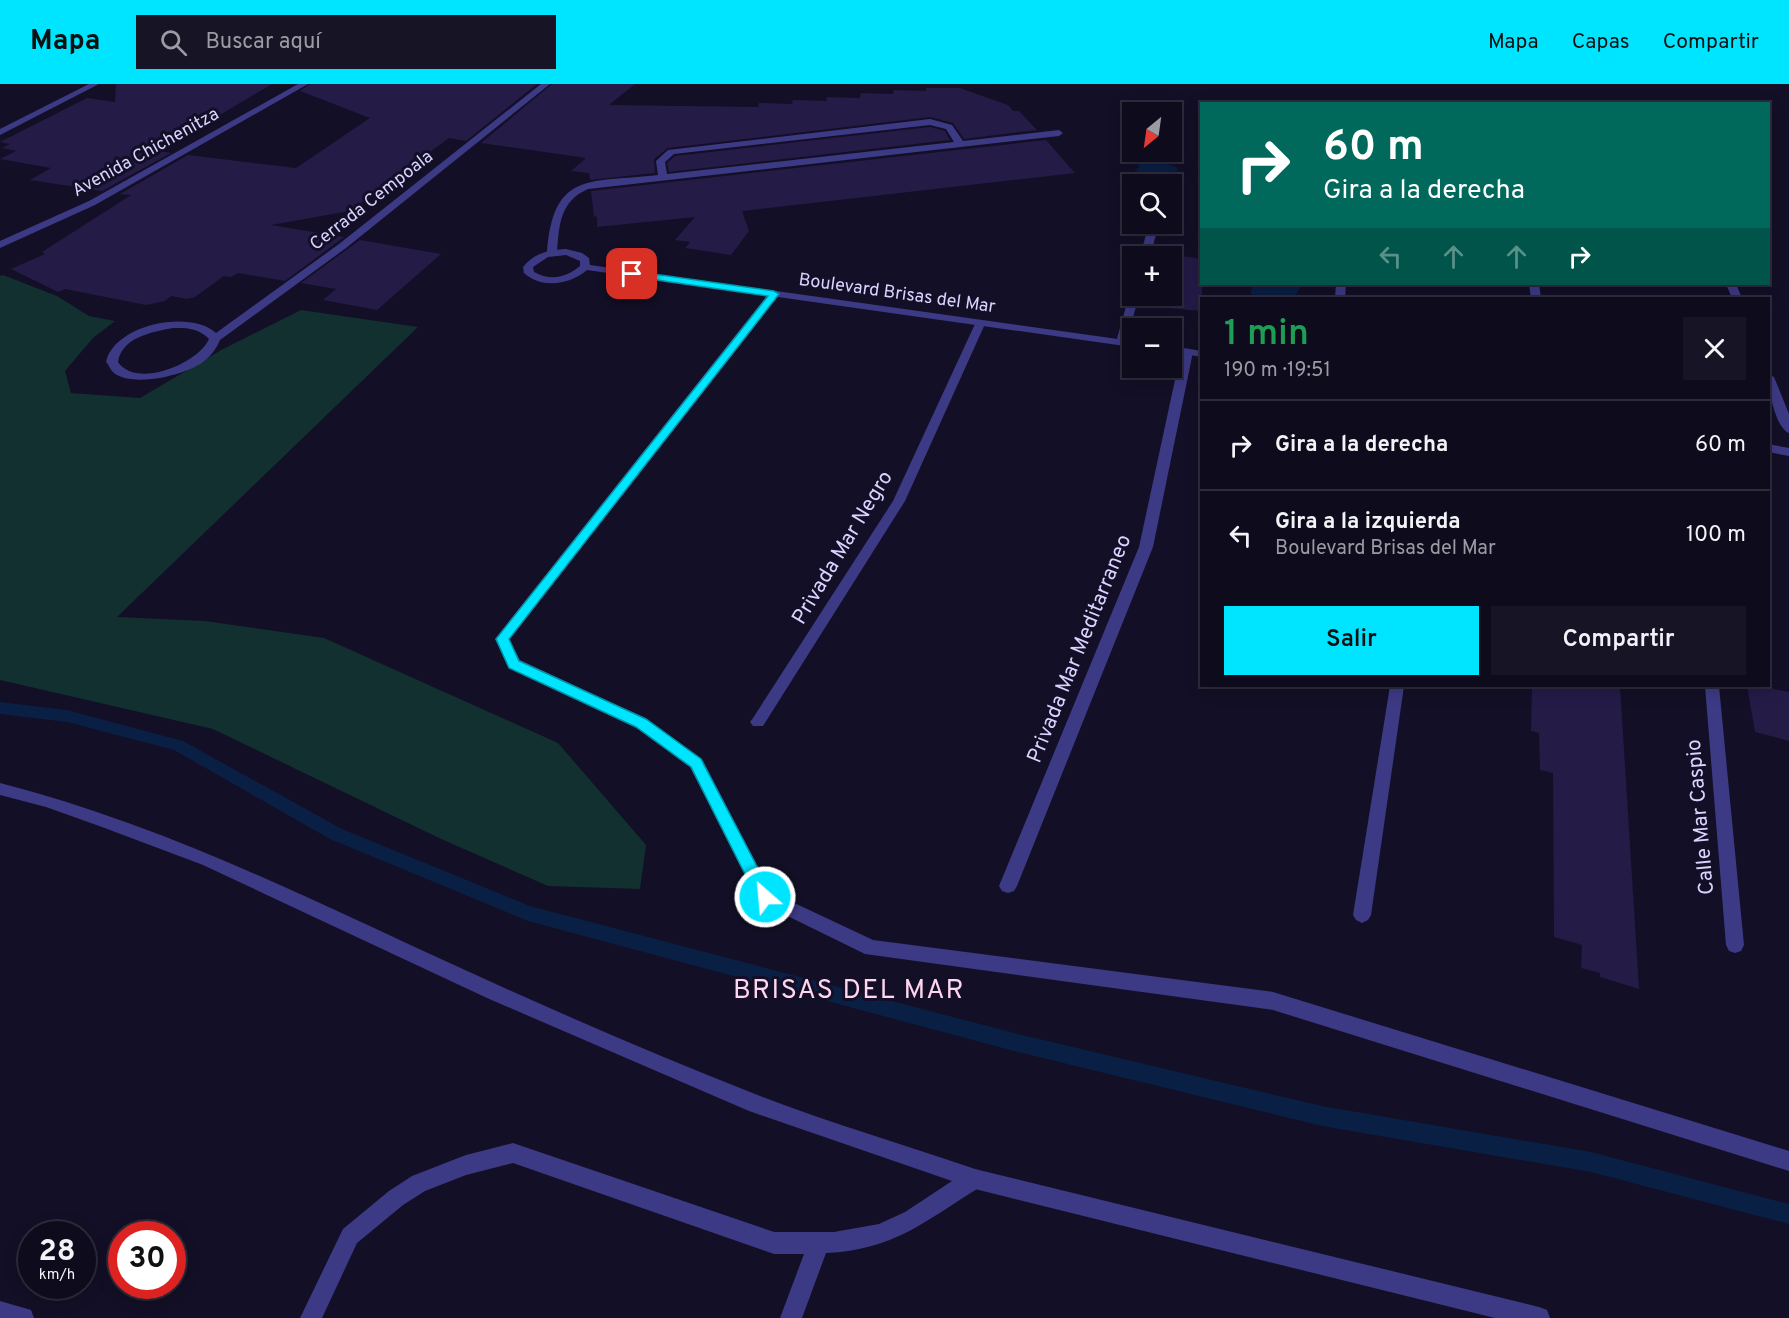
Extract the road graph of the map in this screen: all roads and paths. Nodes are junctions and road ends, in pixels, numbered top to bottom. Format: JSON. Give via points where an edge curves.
{"nodes":[{"id":1,"x":95,"y":84,"type":"edge"},
{"id":2,"x":304,"y":84,"type":"edge"},
{"id":3,"x":546,"y":84,"type":"edge"},
{"id":4,"x":0,"y":132,"type":"edge"},
{"id":5,"x":1059,"y":133,"type":"dead end"},
{"id":6,"x":959,"y":143,"type":"junction"},
{"id":7,"x":663,"y":177,"type":"junction"},
{"id":8,"x":0,"y":245,"type":"edge"},
{"id":9,"x":552,"y":253,"type":"junction"},
{"id":10,"x":585,"y":267,"type":"junction"},
{"id":11,"x":774,"y":294,"type":"junction"},
{"id":12,"x":980,"y":324,"type":"junction"},
{"id":13,"x":215,"y":338,"type":"junction"},
{"id":14,"x":1122,"y":342,"type":"edge"},
{"id":15,"x":1194,"y":353,"type":"edge"},
{"id":16,"x":1770,"y":383,"type":"edge"},
{"id":17,"x":1789,"y":429,"type":"edge"},
{"id":18,"x":1770,"y":448,"type":"edge"},
{"id":19,"x":1789,"y":452,"type":"edge"},
{"id":20,"x":1397,"y":687,"type":"edge"},
{"id":21,"x":1712,"y":687,"type":"edge"},
{"id":22,"x":758,"y":722,"type":"dead end"},
{"id":23,"x":0,"y":789,"type":"edge"},
{"id":24,"x":1008,"y":886,"type":"dead end"},
{"id":25,"x":1362,"y":915,"type":"dead end"},
{"id":26,"x":1735,"y":945,"type":"dead end"},
{"id":27,"x":1789,"y":1161,"type":"edge"},
{"id":28,"x":975,"y":1179,"type":"junction"},
{"id":29,"x":819,"y":1243,"type":"junction"},
{"id":30,"x":0,"y":1312,"type":"edge"},
{"id":31,"x":23,"y":1318,"type":"edge"},
{"id":32,"x":311,"y":1318,"type":"edge"},
{"id":33,"x":791,"y":1318,"type":"edge"},
{"id":34,"x":1539,"y":1318,"type":"edge"}],
"edges":[{"from":1,"to":4,"type":"street"},
{"from":2,"to":8,"type":"street","name":"Avenida Chichenitza","via":[[92,204]]},
{"from":3,"to":13,"type":"street","name":"Cerrada Cempoala","via":[[303,278]]},
{"from":5,"to":6,"type":"street"},
{"from":6,"to":7,"type":"street"},
{"from":6,"to":7,"type":"street","via":[[954,129],[930,122],[670,152],[660,161]]},
{"from":7,"to":9,"type":"street","via":[[604,183],[572,191],[561,202]]},
{"from":9,"to":10,"type":"street","via":[[578,255],[585,260]]},
{"from":9,"to":10,"type":"street","via":[[532,261],[529,273],[557,280],[569,278]]},
{"from":10,"to":11,"type":"street","name":"Boulevard Brisas del Mar"},
{"from":11,"to":12,"type":"street","name":"Boulevard Brisas del Mar"},
{"from":11,"to":27,"type":"street","via":[[502,639],[514,664],[641,723],[696,763],[765,897],[871,948],[1273,1001]]},
{"from":12,"to":14,"type":"street","name":"Boulevard Brisas del Mar"},
{"from":12,"to":22,"type":"street","name":"Privada Mar Negro","via":[[899,501]]},
{"from":13,"to":13,"type":"street","name":"Cerrada Cempoala","via":[[197,325],[160,327],[125,341],[112,362],[123,373],[135,376],[167,373],[198,362],[214,345]]},
{"from":15,"to":24,"type":"street","name":"Privada Mar Meditarraneo","via":[[1146,548]]},
{"from":16,"to":17,"type":"street"},
{"from":18,"to":19,"type":"street"},
{"from":20,"to":25,"type":"street"},
{"from":21,"to":26,"type":"street","name":"Calle Mar Caspio"},
{"from":23,"to":28,"type":"street","via":[[108,822],[209,860],[493,992],[756,1104]]},
{"from":28,"to":29,"type":"street","via":[[892,1230]]},
{"from":28,"to":34,"type":"street"},
{"from":29,"to":32,"type":"street","via":[[774,1242],[513,1153],[419,1183],[396,1198],[350,1236]]},
{"from":29,"to":33,"type":"street"},
{"from":30,"to":31,"type":"street"}]}
